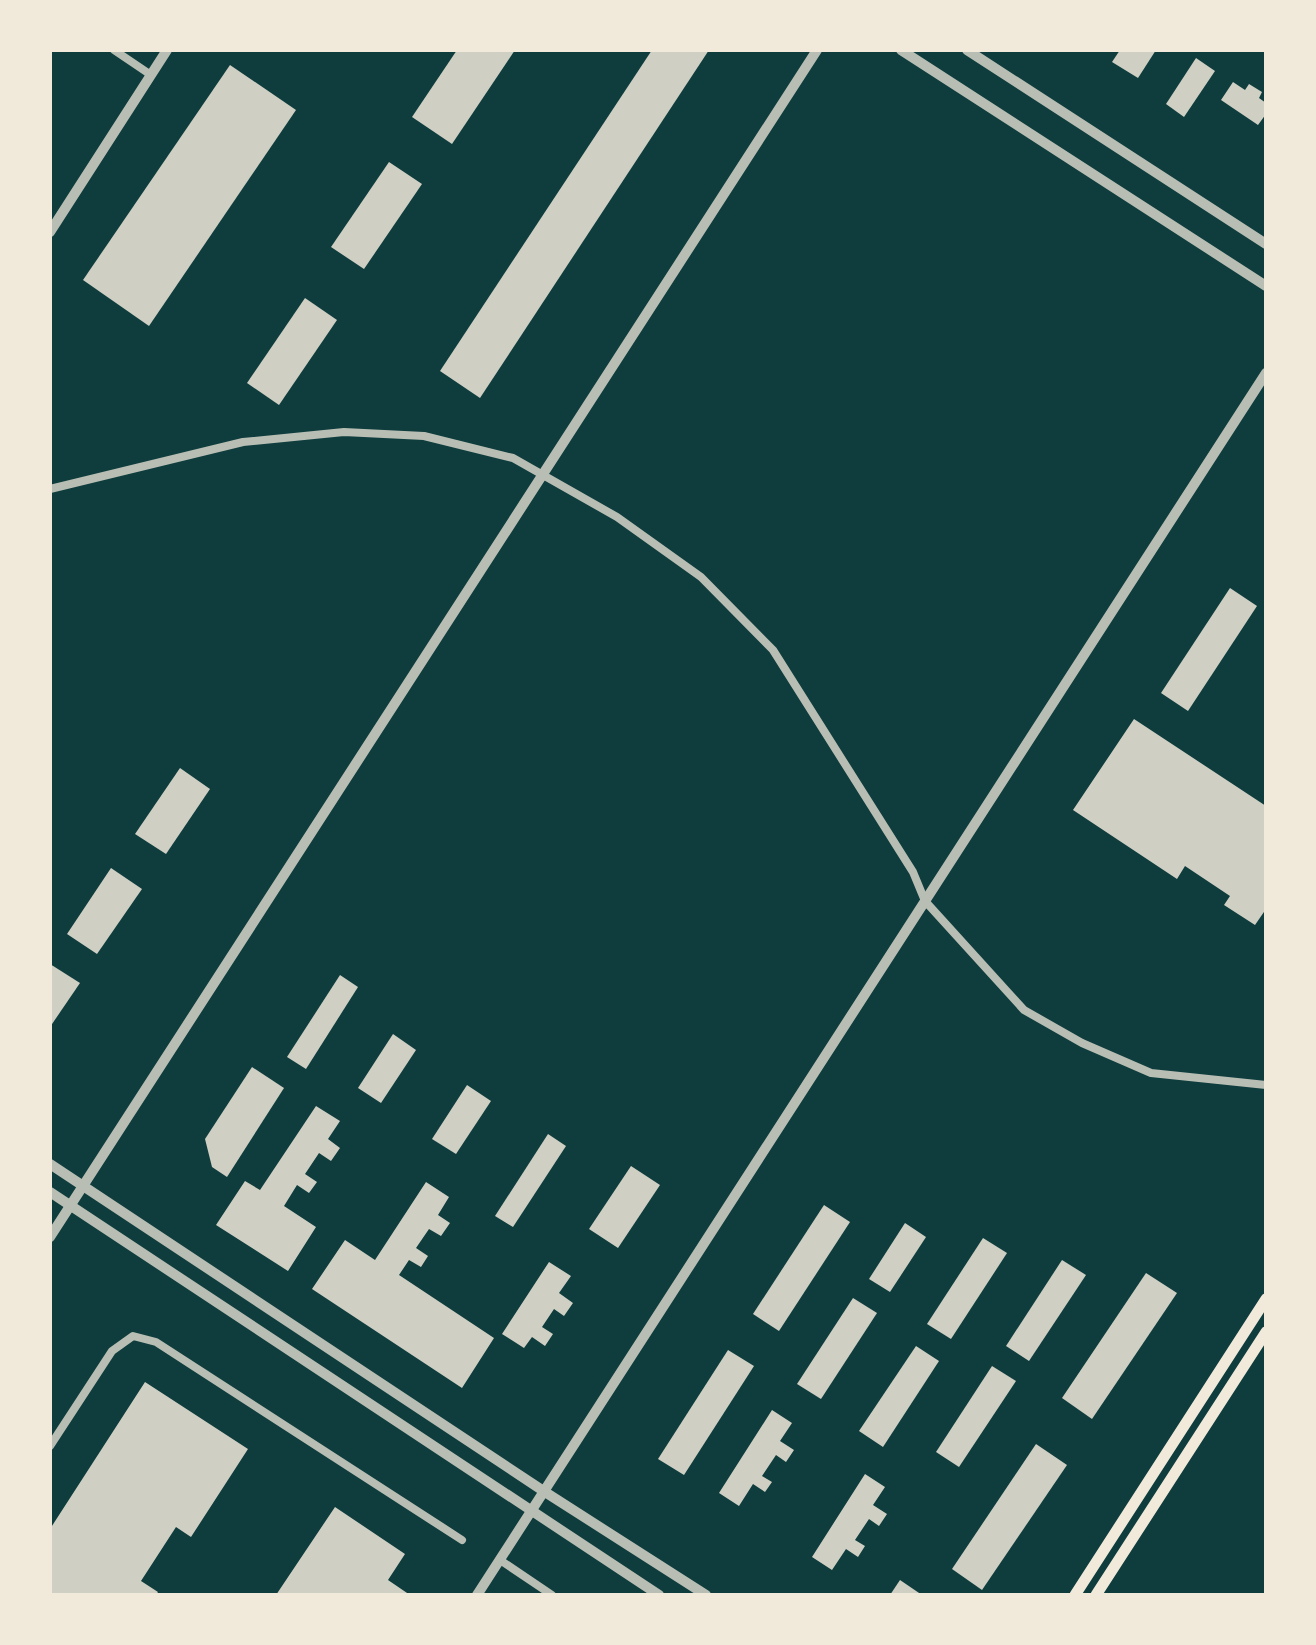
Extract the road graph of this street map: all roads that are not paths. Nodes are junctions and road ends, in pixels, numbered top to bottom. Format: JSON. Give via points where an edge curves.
{"nodes":[{"id":1,"x":114,"y":50,"type":"edge"},
{"id":2,"x":167,"y":50,"type":"edge"},
{"id":3,"x":817,"y":50,"type":"edge"},
{"id":4,"x":901,"y":50,"type":"edge"},
{"id":5,"x":967,"y":50,"type":"edge"},
{"id":6,"x":151,"y":75,"type":"junction"},
{"id":7,"x":50,"y":232,"type":"edge"},
{"id":8,"x":1266,"y":244,"type":"edge"},
{"id":9,"x":1266,"y":286,"type":"edge"},
{"id":10,"x":1266,"y":373,"type":"edge"},
{"id":11,"x":543,"y":475,"type":"junction"},
{"id":12,"x":50,"y":489,"type":"edge"},
{"id":13,"x":925,"y":901,"type":"junction"},
{"id":14,"x":1266,"y":1085,"type":"edge"},
{"id":15,"x":50,"y":1164,"type":"edge"},
{"id":16,"x":83,"y":1186,"type":"junction"},
{"id":17,"x":50,"y":1192,"type":"edge"},
{"id":18,"x":70,"y":1206,"type":"junction"},
{"id":19,"x":50,"y":1237,"type":"edge"},
{"id":20,"x":1266,"y":1299,"type":"edge"},
{"id":21,"x":1266,"y":1332,"type":"edge"},
{"id":22,"x":50,"y":1446,"type":"edge"},
{"id":23,"x":545,"y":1492,"type":"junction"},
{"id":24,"x":532,"y":1511,"type":"junction"},
{"id":25,"x":462,"y":1540,"type":"dead end"},
{"id":26,"x":500,"y":1560,"type":"junction"},
{"id":27,"x":477,"y":1595,"type":"edge"},
{"id":28,"x":552,"y":1595,"type":"edge"},
{"id":29,"x":659,"y":1595,"type":"edge"},
{"id":30,"x":706,"y":1595,"type":"edge"},
{"id":31,"x":1075,"y":1595,"type":"edge"},
{"id":32,"x":1096,"y":1595,"type":"edge"}],
"edges":[{"from":1,"to":6,"type":"street"},
{"from":2,"to":6,"type":"street"},
{"from":3,"to":11,"type":"street"},
{"from":4,"to":9,"type":"street"},
{"from":5,"to":8,"type":"street"},
{"from":6,"to":7,"type":"street"},
{"from":10,"to":13,"type":"street"},
{"from":11,"to":12,"type":"street","via":[[513,458],[424,436],[344,432],[243,442]]},
{"from":11,"to":13,"type":"street","via":[[617,517],[701,577],[773,650],[913,872]]},
{"from":11,"to":16,"type":"street"},
{"from":13,"to":14,"type":"street","via":[[1024,1010],[1082,1043],[1151,1073]]},
{"from":13,"to":23,"type":"street"},
{"from":15,"to":16,"type":"street"},
{"from":16,"to":18,"type":"street"},
{"from":16,"to":23,"type":"street"},
{"from":17,"to":18,"type":"street"},
{"from":18,"to":19,"type":"street"},
{"from":18,"to":24,"type":"street"},
{"from":20,"to":31,"type":"main road"},
{"from":21,"to":32,"type":"main road"},
{"from":22,"to":25,"type":"street","via":[[112,1351],[133,1336],[156,1342]]},
{"from":23,"to":24,"type":"street"},
{"from":23,"to":30,"type":"street"},
{"from":24,"to":26,"type":"street"},
{"from":24,"to":29,"type":"street"},
{"from":26,"to":27,"type":"street"},
{"from":26,"to":28,"type":"street"}]}
